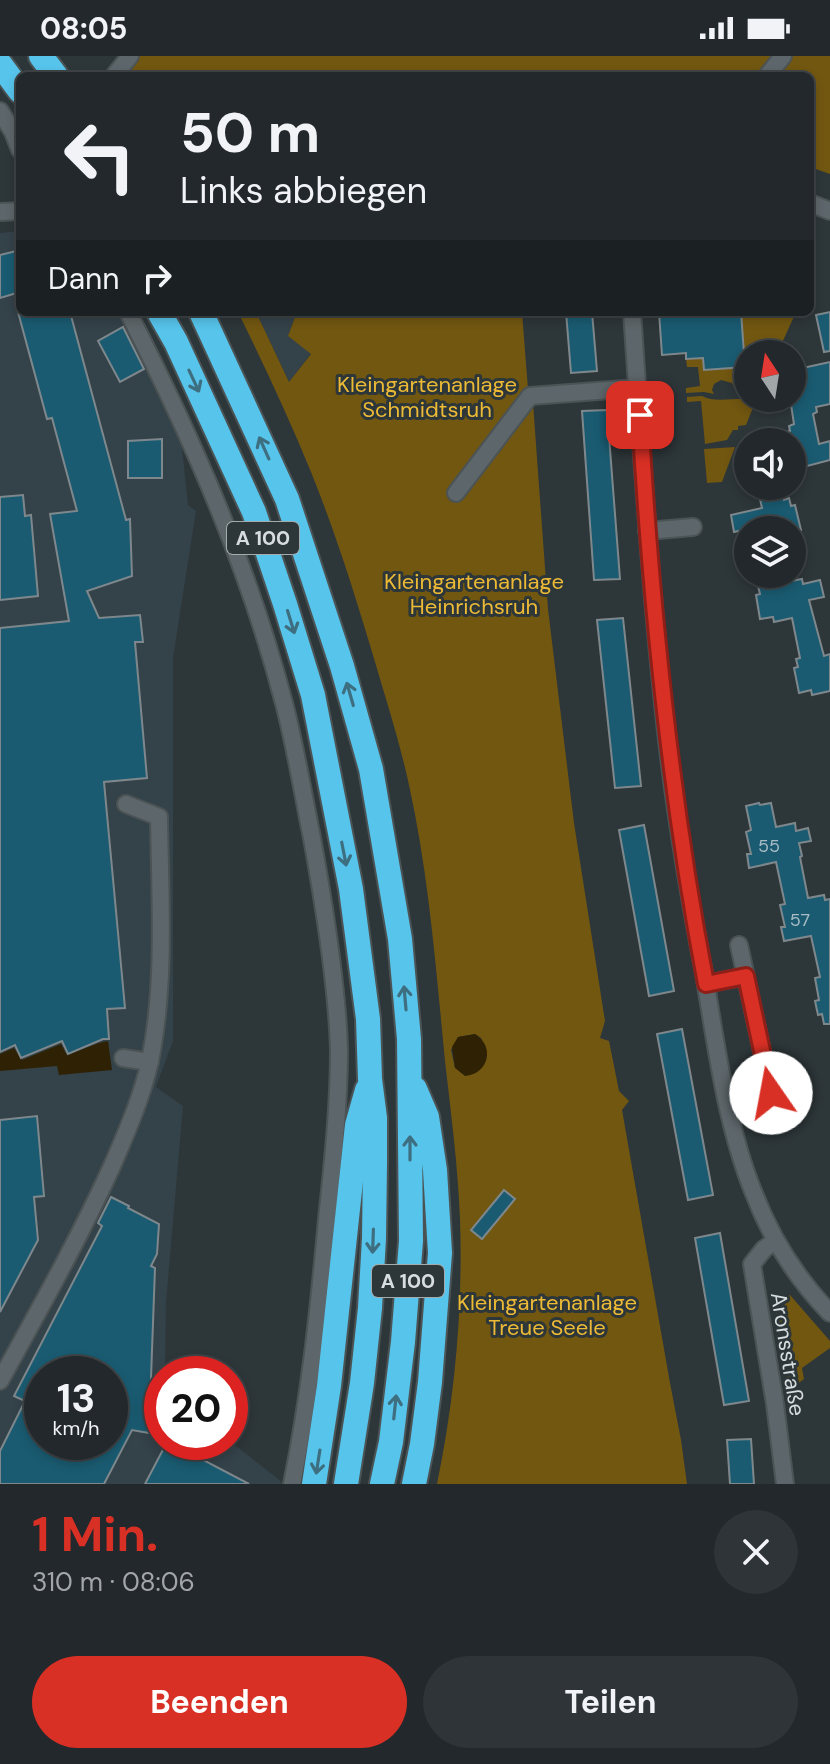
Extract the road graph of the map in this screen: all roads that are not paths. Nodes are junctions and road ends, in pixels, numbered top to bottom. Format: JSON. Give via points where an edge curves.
{"nodes":[{"id":1,"x":130,"y":56,"type":"edge"},
{"id":2,"x":783,"y":56,"type":"edge"},
{"id":3,"x":0,"y":64,"type":"edge"},
{"id":4,"x":117,"y":72,"type":"edge"},
{"id":5,"x":770,"y":72,"type":"edge"},
{"id":6,"x":16,"y":86,"type":"edge"},
{"id":7,"x":0,"y":111,"type":"edge"},
{"id":8,"x":16,"y":140,"type":"edge"},
{"id":9,"x":130,"y":316,"type":"edge"},
{"id":10,"x":161,"y":316,"type":"edge"},
{"id":11,"x":203,"y":316,"type":"edge"},
{"id":12,"x":632,"y":316,"type":"edge"},
{"id":13,"x":638,"y":388,"type":"junction"},
{"id":14,"x":456,"y":493,"type":"dead end"},
{"id":15,"x":693,"y":527,"type":"dead end"},
{"id":16,"x":647,"y":531,"type":"junction"},
{"id":17,"x":126,"y":804,"type":"dead end"},
{"id":18,"x":739,"y":945,"type":"dead end"},
{"id":19,"x":746,"y":976,"type":"junction"},
{"id":20,"x":706,"y":984,"type":"junction"},
{"id":21,"x":123,"y":1058,"type":"dead end"},
{"id":22,"x":150,"y":1062,"type":"junction"},
{"id":23,"x":410,"y":1076,"type":"junction"},
{"id":24,"x":370,"y":1079,"type":"junction"},
{"id":25,"x":771,"y":1093,"type":"dead end"},
{"id":26,"x":775,"y":1241,"type":"junction"},
{"id":27,"x":830,"y":1313,"type":"edge"},
{"id":28,"x":0,"y":1381,"type":"edge"},
{"id":29,"x":292,"y":1484,"type":"edge"},
{"id":30,"x":314,"y":1484,"type":"edge"},
{"id":31,"x":346,"y":1484,"type":"edge"},
{"id":32,"x":382,"y":1484,"type":"edge"},
{"id":33,"x":414,"y":1484,"type":"edge"},
{"id":34,"x":785,"y":1484,"type":"edge"}],
"edges":[{"from":1,"to":4,"type":"street"},
{"from":2,"to":5,"type":"street"},
{"from":3,"to":6,"type":"highway"},
{"from":7,"to":8,"type":"street"},
{"from":9,"to":29,"type":"street","via":[[187,432],[263,628],[286,708],[319,877],[339,1048],[336,1123],[315,1346]]},
{"from":10,"to":24,"type":"highway","number":"A 100","one_way":true,"via":[[254,512],[313,695],[351,889]]},
{"from":23,"to":11,"type":"highway","number":"A 100","one_way":true,"via":[[400,939],[371,769],[287,499]]},
{"from":12,"to":13,"type":"street","name":"Aronsstraße"},
{"from":13,"to":14,"type":"street","via":[[530,396]]},
{"from":13,"to":16,"type":"street","name":"Aronsstraße"},
{"from":15,"to":16,"type":"street"},
{"from":16,"to":20,"type":"street","name":"Aronsstraße","via":[[669,754]]},
{"from":17,"to":22,"type":"street","via":[[159,817],[160,939]]},
{"from":18,"to":19,"type":"street"},
{"from":19,"to":20,"type":"street"},
{"from":19,"to":25,"type":"street"},
{"from":20,"to":26,"type":"street","name":"Aronsstraße","via":[[735,1131],[750,1184]]},
{"from":21,"to":22,"type":"street"},
{"from":22,"to":28,"type":"street","via":[[97,1199]]},
{"from":32,"to":23,"type":"highway","number":"A 100","one_way":true,"via":[[393,1428],[411,1241]]},
{"from":23,"to":33,"type":"highway","via":[[427,1117],[440,1253],[430,1382]]},
{"from":24,"to":30,"type":"highway","one_way":true,"via":[[357,1125]]},
{"from":24,"to":31,"type":"highway","number":"A 100","one_way":true,"via":[[375,1118],[374,1238],[362,1383]]},
{"from":26,"to":27,"type":"street","name":"Aronsstraße"},
{"from":26,"to":34,"type":"street","name":"Aronsstraße","via":[[752,1264]]}]}
